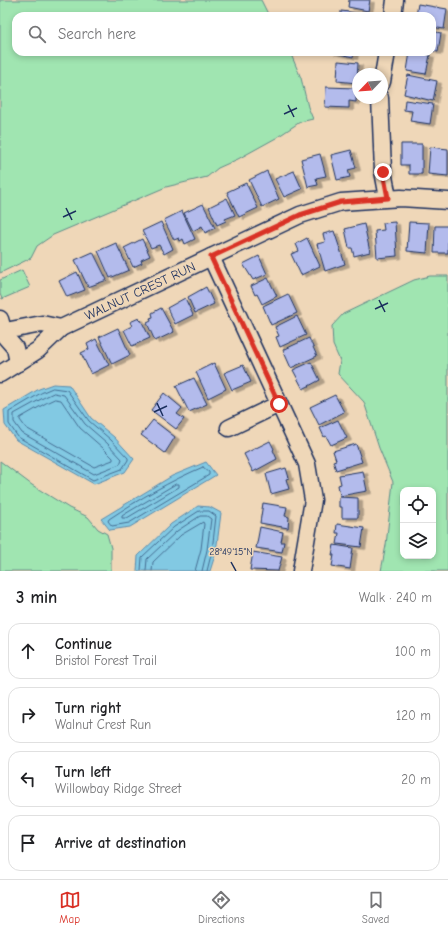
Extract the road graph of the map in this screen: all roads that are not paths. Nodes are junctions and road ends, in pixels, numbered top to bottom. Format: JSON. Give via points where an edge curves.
{"nodes":[{"id":1,"x":395,"y":0,"type":"edge"},
{"id":2,"x":394,"y":12,"type":"edge"},
{"id":3,"x":386,"y":56,"type":"edge"},
{"id":4,"x":384,"y":68,"type":"edge"},
{"id":5,"x":380,"y":104,"type":"edge"},
{"id":6,"x":388,"y":198,"type":"junction"},
{"id":7,"x":448,"y":201,"type":"edge"},
{"id":8,"x":211,"y":257,"type":"junction"},
{"id":9,"x":0,"y":328,"type":"edge"},
{"id":10,"x":61,"y":328,"type":"junction"},
{"id":11,"x":18,"y":363,"type":"junction"},
{"id":12,"x":0,"y":374,"type":"edge"},
{"id":13,"x":279,"y":404,"type":"junction"},
{"id":14,"x":229,"y":428,"type":"dead end"},
{"id":15,"x":301,"y":571,"type":"edge"}],
"edges":[{"from":1,"to":2,"type":"street"},
{"from":3,"to":4,"type":"street"},
{"from":5,"to":6,"type":"street","via":[[383,172]]},
{"from":6,"to":7,"type":"street","name":"WALNUT CREST RUN"},
{"from":6,"to":8,"type":"street","name":"WALNUT CREST RUN","via":[[341,202],[300,215]]},
{"from":8,"to":10,"type":"street","name":"WALNUT CREST RUN"},
{"from":8,"to":13,"type":"street"},
{"from":9,"to":10,"type":"street","via":[[42,324]]},
{"from":9,"to":11,"type":"street","via":[[15,348]]},
{"from":10,"to":11,"type":"street","name":"WALNUT CREST RUN","via":[[38,350]]},
{"from":11,"to":12,"type":"street","name":"WALNUT CREST RUN"},
{"from":13,"to":14,"type":"street"},
{"from":13,"to":15,"type":"street","via":[[307,464],[312,500]]}]}
